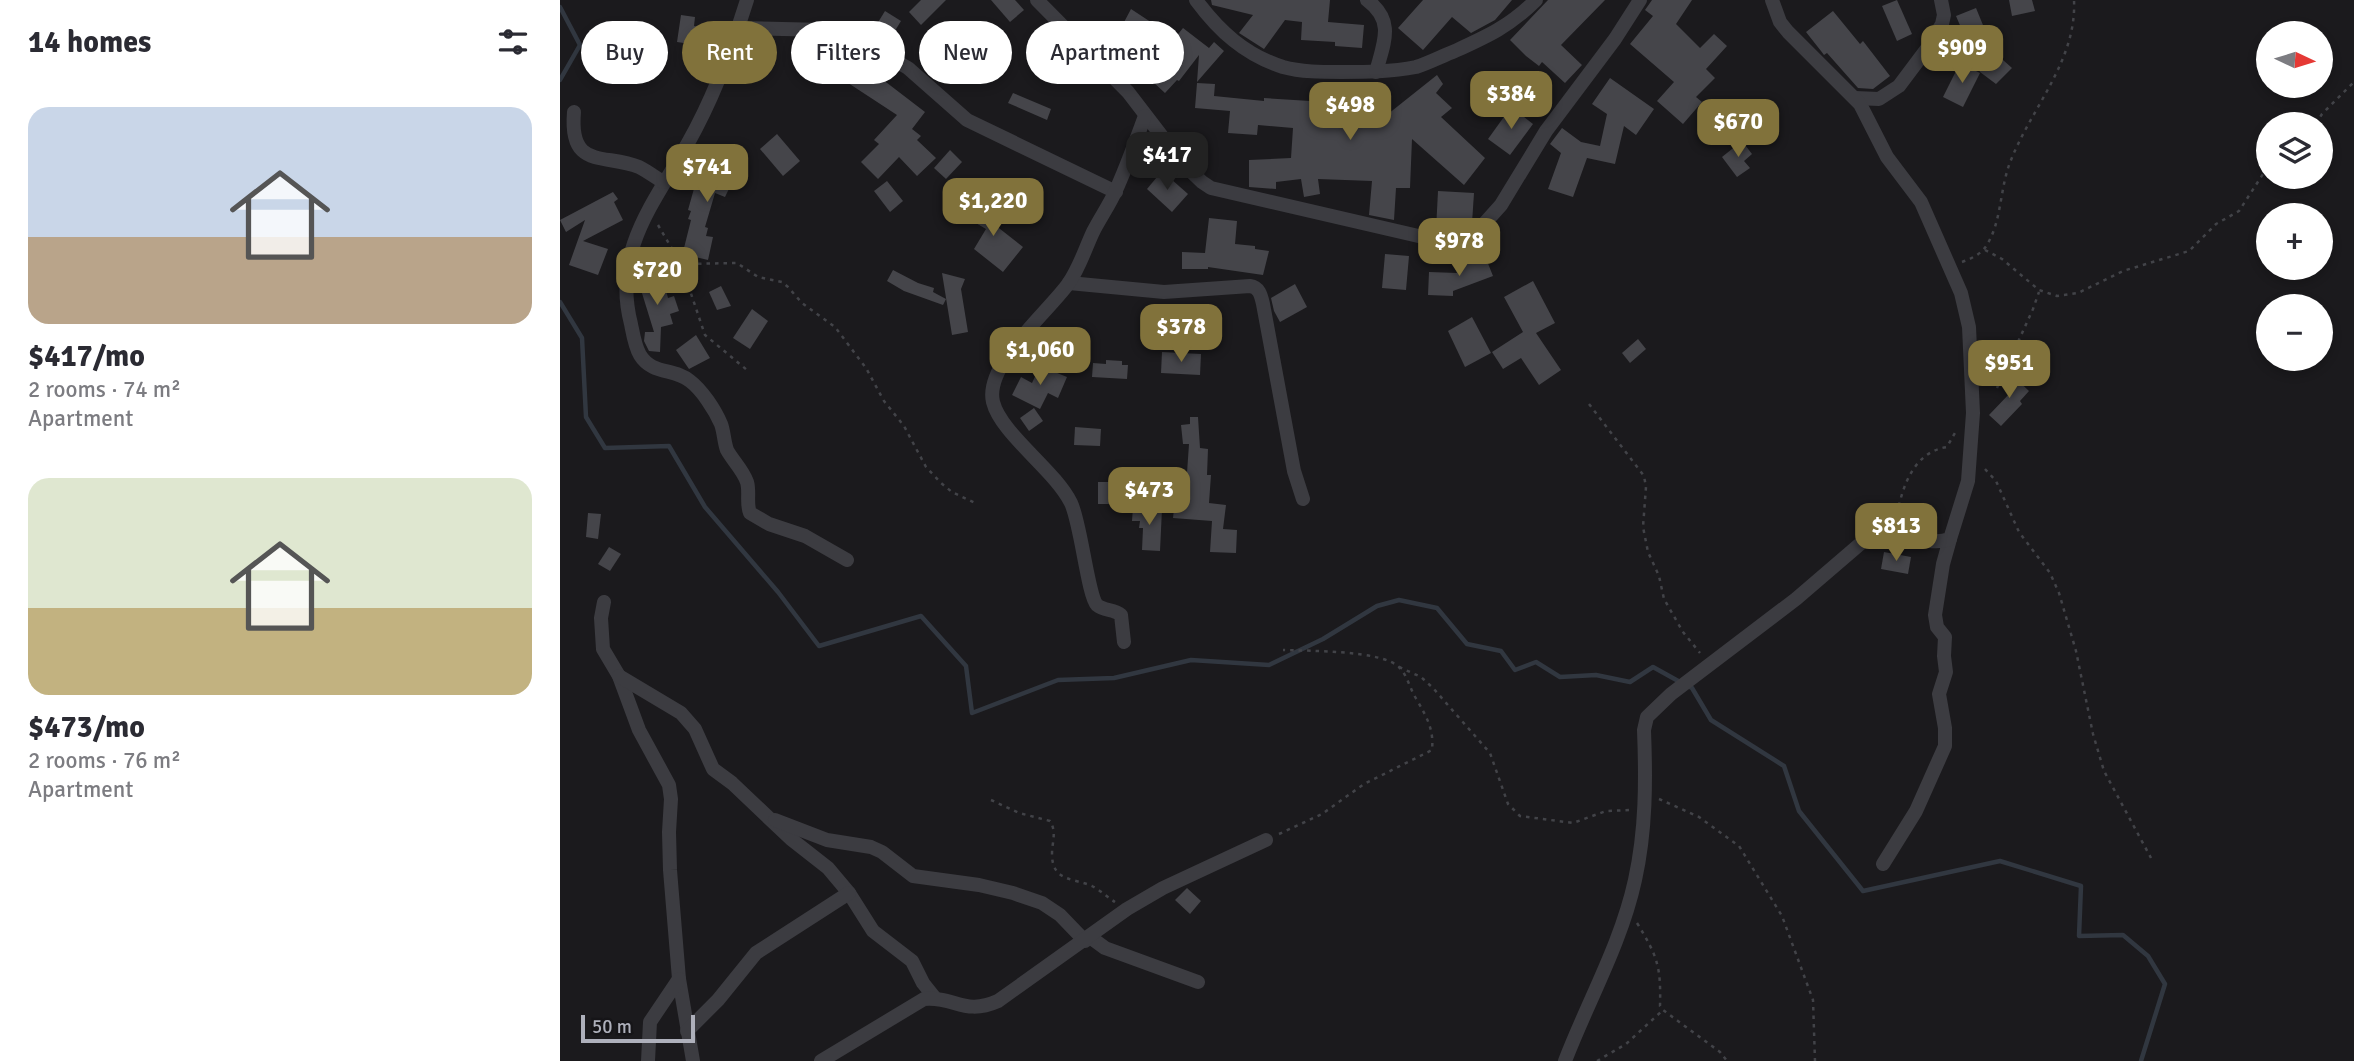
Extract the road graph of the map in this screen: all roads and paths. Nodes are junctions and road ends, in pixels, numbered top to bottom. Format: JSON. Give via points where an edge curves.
{"nodes":[{"id":1,"x":747,"y":0,"type":"edge"},
{"id":2,"x":1037,"y":0,"type":"edge"},
{"id":3,"x":1196,"y":0,"type":"edge"},
{"id":4,"x":1367,"y":0,"type":"edge"},
{"id":5,"x":1536,"y":0,"type":"edge"},
{"id":6,"x":1640,"y":0,"type":"edge"},
{"id":7,"x":1772,"y":0,"type":"edge"},
{"id":8,"x":1941,"y":0,"type":"edge"},
{"id":9,"x":2074,"y":0,"type":"edge"},
{"id":10,"x":740,"y":21,"type":"edge"},
{"id":11,"x":777,"y":29,"type":"edge"},
{"id":12,"x":1376,"y":72,"type":"junction"},
{"id":13,"x":2354,"y":82,"type":"edge"},
{"id":14,"x":714,"y":84,"type":"edge"},
{"id":15,"x":1855,"y":98,"type":"junction"},
{"id":16,"x":574,"y":112,"type":"dead end"},
{"id":17,"x":2324,"y":112,"type":"edge"},
{"id":18,"x":1145,"y":116,"type":"junction"},
{"id":19,"x":663,"y":181,"type":"junction"},
{"id":20,"x":2256,"y":185,"type":"edge"},
{"id":21,"x":1115,"y":191,"type":"junction"},
{"id":22,"x":649,"y":210,"type":"junction"},
{"id":23,"x":1984,"y":250,"type":"junction"},
{"id":24,"x":681,"y":264,"type":"junction"},
{"id":25,"x":1949,"y":266,"type":"junction"},
{"id":26,"x":1069,"y":283,"type":"junction"},
{"id":27,"x":2039,"y":290,"type":"junction"},
{"id":28,"x":747,"y":370,"type":"dead end"},
{"id":29,"x":1997,"y":388,"type":"dead end"},
{"id":30,"x":1589,"y":404,"type":"dead end"},
{"id":31,"x":1956,"y":431,"type":"dead end"},
{"id":32,"x":1970,"y":459,"type":"junction"},
{"id":33,"x":1303,"y":499,"type":"dead end"},
{"id":34,"x":975,"y":503,"type":"dead end"},
{"id":35,"x":1894,"y":527,"type":"junction"},
{"id":36,"x":1951,"y":539,"type":"junction"},
{"id":37,"x":847,"y":560,"type":"dead end"},
{"id":38,"x":604,"y":602,"type":"dead end"},
{"id":39,"x":1124,"y":642,"type":"dead end"},
{"id":40,"x":1283,"y":650,"type":"dead end"},
{"id":41,"x":1710,"y":665,"type":"junction"},
{"id":42,"x":1398,"y":666,"type":"junction"},
{"id":43,"x":619,"y":676,"type":"junction"},
{"id":44,"x":1646,"y":794,"type":"junction"},
{"id":45,"x":991,"y":800,"type":"dead end"},
{"id":46,"x":768,"y":817,"type":"junction"},
{"id":47,"x":1645,"y":818,"type":"junction"},
{"id":48,"x":1266,"y":840,"type":"joint"},
{"id":49,"x":2151,"y":858,"type":"dead end"},
{"id":50,"x":1883,"y":863,"type":"dead end"},
{"id":51,"x":849,"y":893,"type":"junction"},
{"id":52,"x":1127,"y":909,"type":"junction"},
{"id":53,"x":1636,"y":922,"type":"dead end"},
{"id":54,"x":1087,"y":939,"type":"junction"},
{"id":55,"x":679,"y":979,"type":"junction"},
{"id":56,"x":1198,"y":982,"type":"dead end"},
{"id":57,"x":935,"y":998,"type":"junction"},
{"id":58,"x":1662,"y":1010,"type":"junction"},
{"id":59,"x":687,"y":1031,"type":"junction"},
{"id":60,"x":648,"y":1061,"type":"edge"},
{"id":61,"x":693,"y":1061,"type":"edge"},
{"id":62,"x":821,"y":1061,"type":"edge"},
{"id":63,"x":1565,"y":1061,"type":"edge"},
{"id":64,"x":1597,"y":1061,"type":"edge"},
{"id":65,"x":1727,"y":1061,"type":"edge"},
{"id":66,"x":1815,"y":1061,"type":"edge"}],
"edges":[{"from":1,"to":10,"type":"street"},
{"from":2,"to":18,"type":"street","via":[[1114,76]]},
{"from":3,"to":12,"type":"street","via":[[1214,26],[1281,66]]},
{"from":4,"to":12,"type":"street","via":[[1384,20]]},
{"from":5,"to":12,"type":"street","via":[[1481,40],[1417,66]]},
{"from":6,"to":18,"type":"street","via":[[1546,131],[1502,205],[1475,234],[1458,242],[1211,188],[1172,154]]},
{"from":7,"to":15,"type":"street","via":[[1788,32]]},
{"from":8,"to":15,"type":"street","via":[[1942,24],[1909,76],[1883,98]]},
{"from":9,"to":23,"type":"path","via":[[2067,50],[2011,158],[1994,230]]},
{"from":11,"to":21,"type":"street","via":[[825,30],[876,50],[908,68],[967,120]]},
{"from":13,"to":17,"type":"path"},
{"from":14,"to":19,"type":"street","via":[[688,143]]},
{"from":15,"to":25,"type":"street","via":[[1887,157],[1921,202]]},
{"from":16,"to":19,"type":"street","via":[[572,128],[577,142],[593,159],[638,167]]},
{"from":18,"to":21,"type":"street"},
{"from":19,"to":22,"type":"street"},
{"from":20,"to":27,"type":"path","via":[[2239,211],[2216,224],[2189,251],[2123,271],[2078,293],[2057,296]]},
{"from":21,"to":26,"type":"street"},
{"from":22,"to":24,"type":"path"},
{"from":22,"to":37,"type":"street","via":[[626,274],[628,313],[639,354],[657,370],[686,378],[701,393],[747,481],[750,513]]},
{"from":23,"to":25,"type":"path"},
{"from":23,"to":27,"type":"path"},
{"from":24,"to":28,"type":"path","via":[[705,335]]},
{"from":24,"to":34,"type":"path","via":[[737,263],[758,278],[782,282],[835,327],[905,426],[933,475],[952,492]]},
{"from":25,"to":32,"type":"street","via":[[1969,327]]},
{"from":26,"to":33,"type":"street","via":[[1164,292],[1255,287],[1263,304]]},
{"from":26,"to":39,"type":"street","via":[[1007,359],[998,374],[993,401],[1002,420],[1070,501],[1082,536],[1093,599],[1103,609],[1121,615]]},
{"from":27,"to":29,"type":"path"},
{"from":30,"to":41,"type":"path","via":[[1644,476],[1643,527],[1664,599]]},
{"from":31,"to":35,"type":"path","via":[[1947,447],[1931,451],[1911,473]]},
{"from":32,"to":36,"type":"street"},
{"from":32,"to":49,"type":"path","via":[[1996,481],[2019,532],[2050,573],[2076,651],[2104,771]]},
{"from":35,"to":36,"type":"street","via":[[1926,542]]},
{"from":35,"to":41,"type":"street","via":[[1874,533]]},
{"from":36,"to":50,"type":"street","via":[[1935,615],[1945,637],[1946,672],[1939,694],[1945,746],[1916,811]]},
{"from":38,"to":43,"type":"street","via":[[603,649]]},
{"from":40,"to":42,"type":"path","via":[[1332,651]]},
{"from":41,"to":44,"type":"street","via":[[1647,717]]},
{"from":42,"to":47,"type":"path","via":[[1433,688],[1490,753],[1508,804],[1520,816],[1573,823],[1616,809]]},
{"from":42,"to":48,"type":"path","via":[[1434,735],[1432,750],[1364,784],[1322,814]]},
{"from":43,"to":46,"type":"street","via":[[681,713],[695,729],[713,769]]},
{"from":43,"to":55,"type":"street","via":[[639,730],[669,785]]},
{"from":44,"to":47,"type":"street"},
{"from":44,"to":66,"type":"path","via":[[1699,817],[1739,846],[1782,916],[1812,1000]]},
{"from":45,"to":52,"type":"path","via":[[1050,821],[1055,831],[1053,862],[1061,876],[1092,886]]},
{"from":46,"to":51,"type":"street","via":[[828,868]]},
{"from":46,"to":54,"type":"street","via":[[827,840],[871,847],[913,876],[1013,892],[1042,903]]},
{"from":47,"to":63,"type":"street","via":[[1635,882],[1619,932]]},
{"from":48,"to":52,"type":"street"},
{"from":51,"to":57,"type":"street","via":[[873,932],[912,961]]},
{"from":51,"to":59,"type":"street","via":[[756,953]]},
{"from":52,"to":54,"type":"street"},
{"from":53,"to":58,"type":"path","via":[[1661,972]]},
{"from":54,"to":56,"type":"street"},
{"from":54,"to":57,"type":"street","via":[[989,1005],[970,1008]]},
{"from":55,"to":59,"type":"street"},
{"from":55,"to":60,"type":"street","via":[[650,1022]]},
{"from":57,"to":62,"type":"street","via":[[909,1006]]},
{"from":58,"to":64,"type":"path","via":[[1626,1044]]},
{"from":58,"to":65,"type":"path"},
{"from":59,"to":61,"type":"street"}]}
